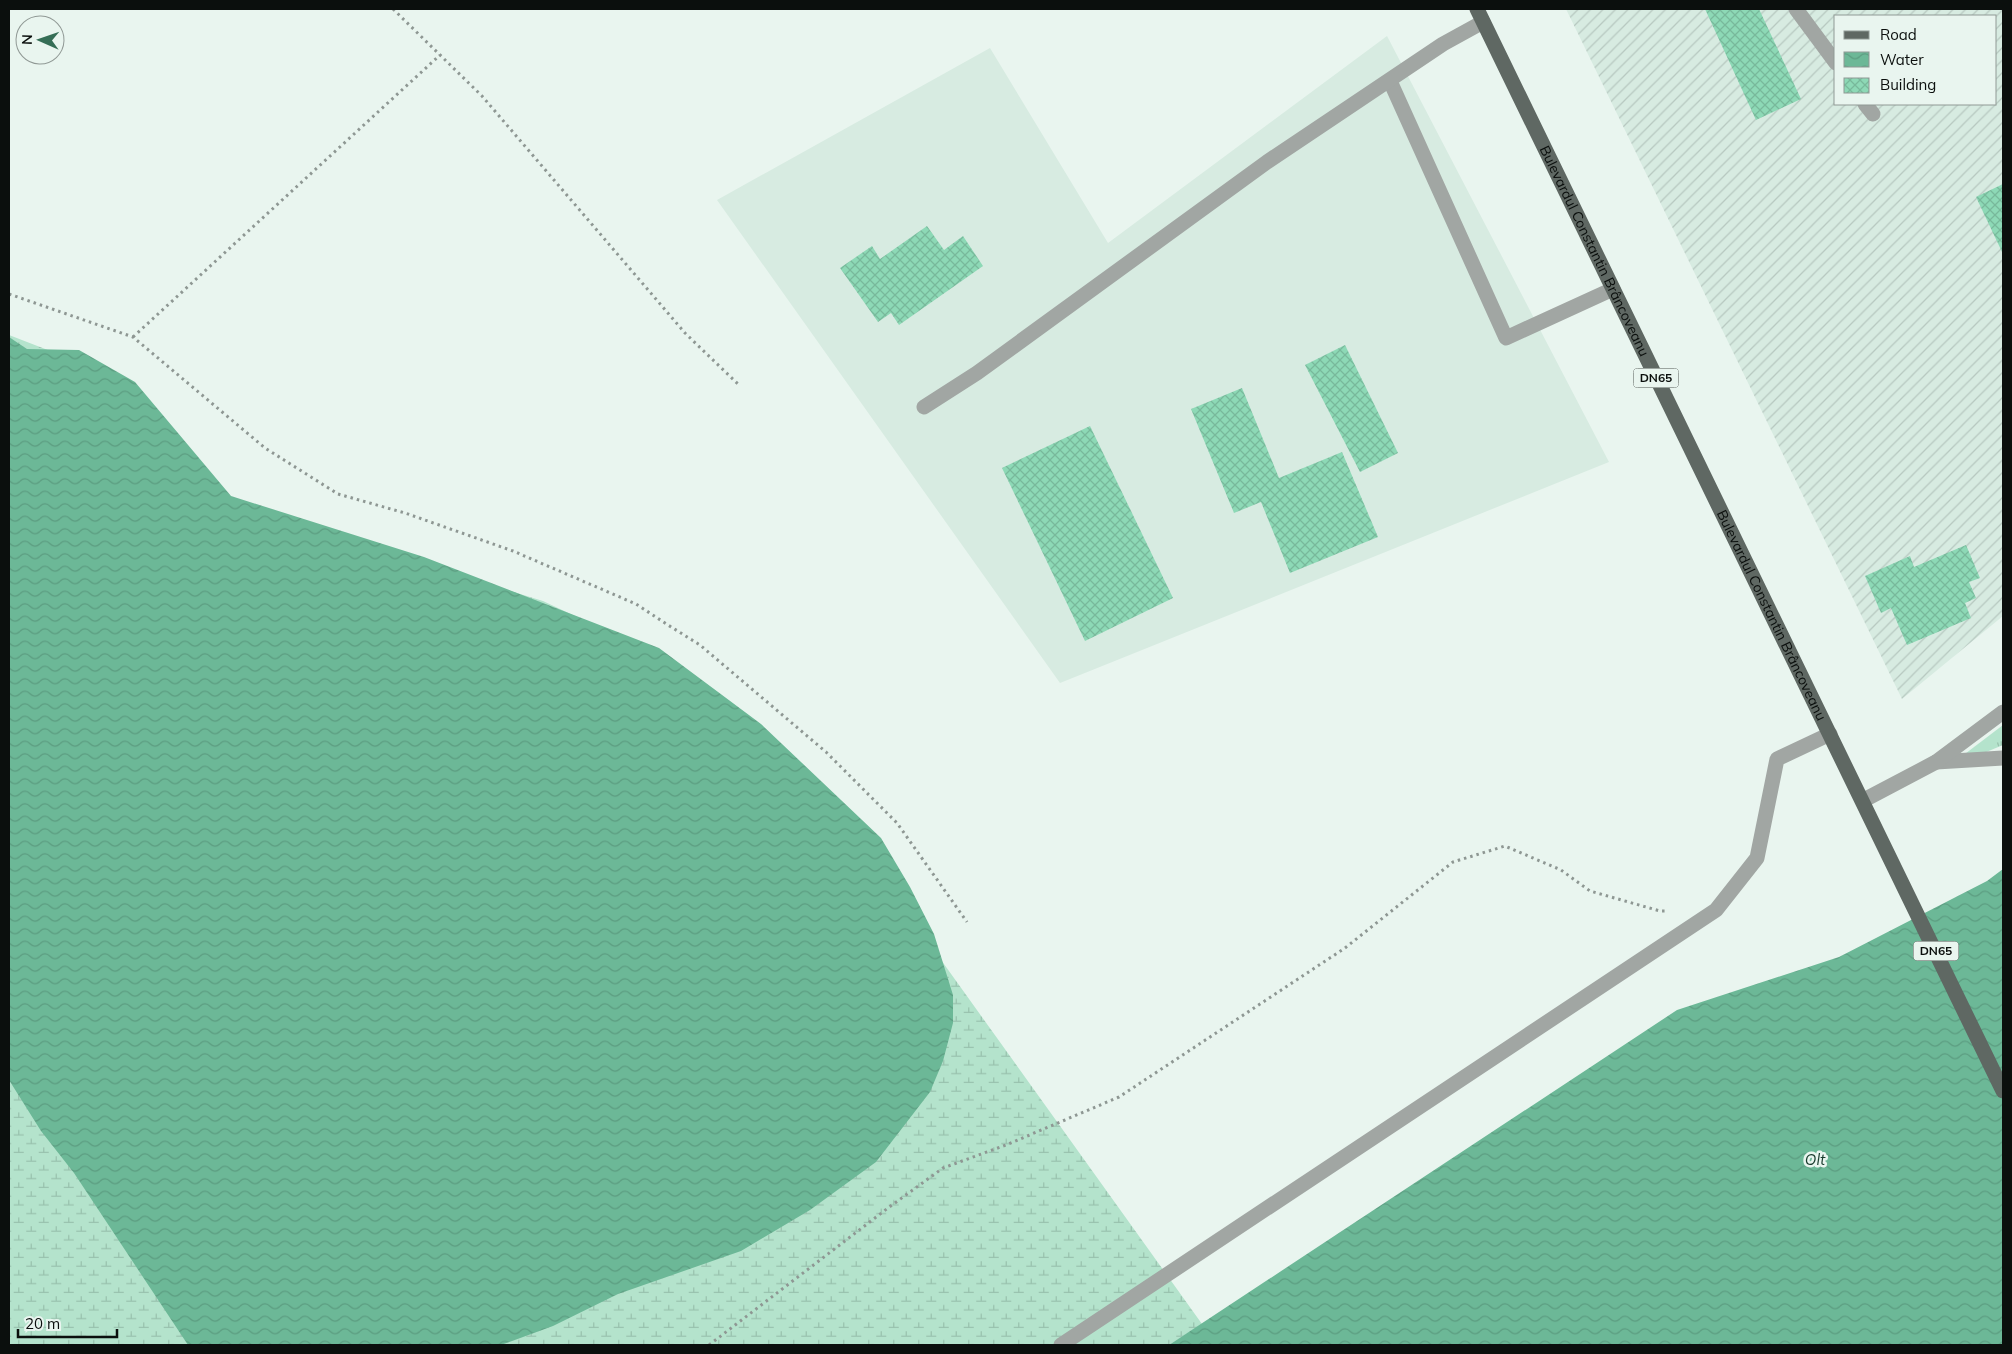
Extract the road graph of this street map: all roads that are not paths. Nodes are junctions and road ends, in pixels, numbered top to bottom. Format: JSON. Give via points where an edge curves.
{"nodes":[{"id":1,"x":1796,"y":9,"type":"edge"},
{"id":2,"x":1478,"y":13,"type":"edge"},
{"id":3,"x":1834,"y":60,"type":"edge"},
{"id":4,"x":1390,"y":81,"type":"junction"},
{"id":5,"x":1613,"y":289,"type":"junction"},
{"id":6,"x":924,"y":407,"type":"dead end"},
{"id":7,"x":2003,"y":712,"type":"edge"},
{"id":8,"x":1830,"y":734,"type":"junction"},
{"id":9,"x":2003,"y":758,"type":"edge"},
{"id":10,"x":1936,"y":762,"type":"junction"},
{"id":11,"x":1866,"y":806,"type":"junction"},
{"id":12,"x":2003,"y":1091,"type":"edge"},
{"id":13,"x":1061,"y":1345,"type":"edge"}],
"edges":[{"from":1,"to":3,"type":"lane"},
{"from":2,"to":4,"type":"lane","via":[[1443,44]]},
{"from":2,"to":5,"type":"main road","name":"Bulevardul Constantin Brâncoveanu","number":"DN65"},
{"from":4,"to":5,"type":"lane","via":[[1506,338]]},
{"from":4,"to":6,"type":"lane","via":[[1267,162],[977,373]]},
{"from":5,"to":8,"type":"main road","name":"Bulevardul Constantin Brâncoveanu","number":"DN65"},
{"from":7,"to":10,"type":"lane"},
{"from":8,"to":11,"type":"main road","number":"DN65"},
{"from":8,"to":13,"type":"lane","via":[[1776,759],[1757,858],[1716,910]]},
{"from":9,"to":10,"type":"lane"},
{"from":10,"to":11,"type":"lane"},
{"from":11,"to":12,"type":"main road","number":"DN65"}]}
